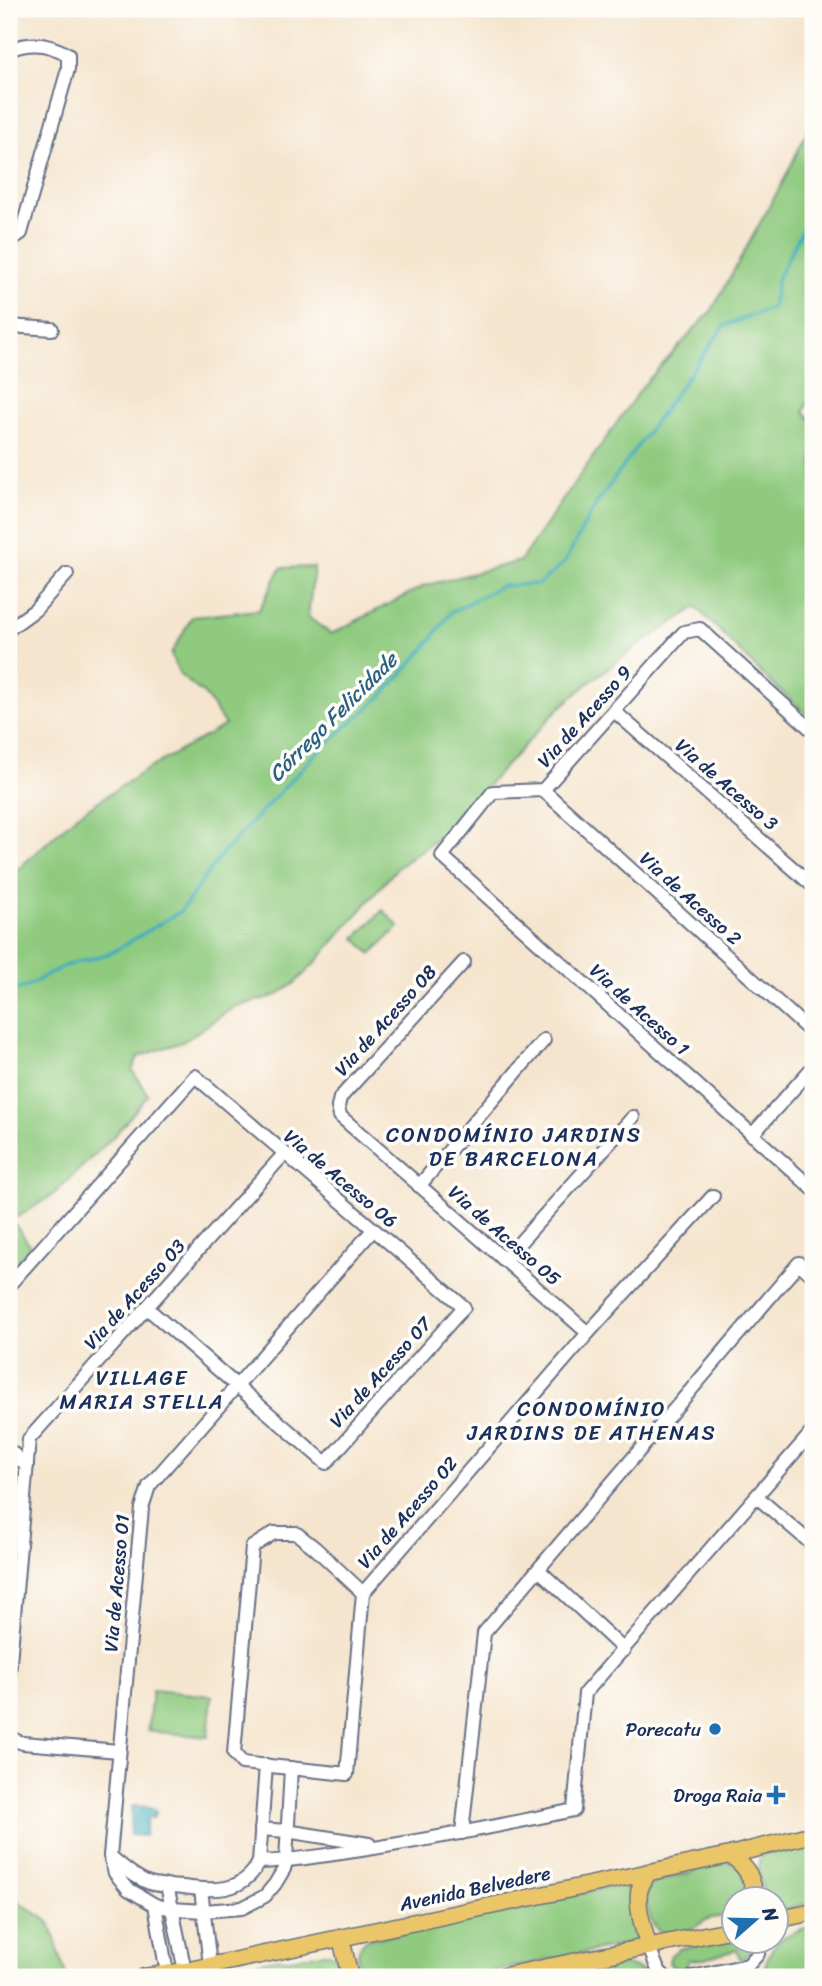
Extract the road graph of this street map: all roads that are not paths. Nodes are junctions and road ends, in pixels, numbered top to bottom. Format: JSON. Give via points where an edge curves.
{"nodes":[{"id":1,"x":9,"y":50,"type":"edge"},
{"id":2,"x":9,"y":241,"type":"edge"},
{"id":3,"x":9,"y":326,"type":"edge"},
{"id":4,"x":52,"y":329,"type":"dead end"},
{"id":5,"x":67,"y":574,"type":"dead end"},
{"id":6,"x":9,"y":629,"type":"edge"},
{"id":7,"x":614,"y":711,"type":"junction"},
{"id":8,"x":813,"y":732,"type":"edge"},
{"id":9,"x":543,"y":790,"type":"junction"},
{"id":10,"x":442,"y":856,"type":"joint"},
{"id":11,"x":813,"y":887,"type":"edge"},
{"id":12,"x":464,"y":962,"type":"dead end"},
{"id":13,"x":813,"y":1034,"type":"edge"},
{"id":14,"x":544,"y":1040,"type":"dead end"},
{"id":15,"x":813,"y":1067,"type":"edge"},
{"id":16,"x":338,"y":1107,"type":"joint"},
{"id":17,"x":633,"y":1117,"type":"dead end"},
{"id":18,"x":752,"y":1135,"type":"junction"},
{"id":19,"x":284,"y":1154,"type":"junction"},
{"id":20,"x":419,"y":1186,"type":"junction"},
{"id":21,"x":813,"y":1189,"type":"edge"},
{"id":22,"x":713,"y":1196,"type":"dead end"},
{"id":23,"x":373,"y":1230,"type":"junction"},
{"id":24,"x":504,"y":1260,"type":"junction"},
{"id":25,"x":813,"y":1276,"type":"edge"},
{"id":26,"x":9,"y":1285,"type":"edge"},
{"id":27,"x":464,"y":1307,"type":"joint"},
{"id":28,"x":147,"y":1308,"type":"junction"},
{"id":29,"x":588,"y":1333,"type":"junction"},
{"id":30,"x":238,"y":1386,"type":"junction"},
{"id":31,"x":813,"y":1431,"type":"edge"},
{"id":32,"x":9,"y":1450,"type":"edge"},
{"id":33,"x":27,"y":1466,"type":"junction"},
{"id":34,"x":757,"y":1497,"type":"junction"},
{"id":35,"x":813,"y":1545,"type":"edge"},
{"id":36,"x":539,"y":1570,"type":"junction"},
{"id":37,"x":363,"y":1593,"type":"junction"},
{"id":38,"x":624,"y":1650,"type":"junction"},
{"id":39,"x":9,"y":1674,"type":"edge"},
{"id":40,"x":9,"y":1735,"type":"edge"},
{"id":41,"x":120,"y":1751,"type":"junction"},
{"id":42,"x":266,"y":1765,"type":"junction"},
{"id":43,"x":291,"y":1768,"type":"junction"},
{"id":44,"x":261,"y":1829,"type":"junction"},
{"id":45,"x":286,"y":1831,"type":"junction"},
{"id":46,"x":462,"y":1833,"type":"junction"},
{"id":47,"x":813,"y":1834,"type":"edge"},
{"id":48,"x":384,"y":1846,"type":"junction"},
{"id":49,"x":730,"y":1855,"type":"junction"},
{"id":50,"x":110,"y":1856,"type":"junction"},
{"id":51,"x":286,"y":1861,"type":"junction"},
{"id":52,"x":258,"y":1863,"type":"junction"},
{"id":53,"x":648,"y":1872,"type":"junction"},
{"id":54,"x":753,"y":1884,"type":"edge"},
{"id":55,"x":167,"y":1885,"type":"junction"},
{"id":56,"x":201,"y":1889,"type":"junction"},
{"id":57,"x":155,"y":1905,"type":"junction"},
{"id":58,"x":172,"y":1909,"type":"junction"},
{"id":59,"x":204,"y":1911,"type":"junction"},
{"id":60,"x":813,"y":1912,"type":"edge"},
{"id":61,"x":790,"y":1917,"type":"edge"},
{"id":62,"x":720,"y":1932,"type":"edge"},
{"id":63,"x":341,"y":1938,"type":"junction"},
{"id":64,"x":649,"y":1947,"type":"junction"},
{"id":65,"x":758,"y":1954,"type":"edge"},
{"id":66,"x":210,"y":1965,"type":"junction"},
{"id":67,"x":185,"y":1971,"type":"junction"},
{"id":68,"x":749,"y":1971,"type":"edge"},
{"id":69,"x":167,"y":1973,"type":"junction"},
{"id":70,"x":723,"y":1974,"type":"edge"},
{"id":71,"x":144,"y":1977,"type":"edge"},
{"id":72,"x":350,"y":1977,"type":"edge"},
{"id":73,"x":500,"y":1977,"type":"edge"},
{"id":74,"x":665,"y":1977,"type":"edge"},
{"id":75,"x":692,"y":1977,"type":"edge"}],
"edges":[{"from":1,"to":2,"type":"street","via":[[41,44],[56,48],[68,55],[68,69],[21,233]]},
{"from":3,"to":4,"type":"street"},
{"from":5,"to":6,"type":"street","via":[[35,610]]},
{"from":7,"to":8,"type":"street","name":"Via de Acesso 9","via":[[684,632],[700,629]]},
{"from":7,"to":9,"type":"street","name":"Via de Acesso 9"},
{"from":7,"to":11,"type":"street","name":"Via de Acesso 3"},
{"from":9,"to":10,"type":"street","name":"Via de Acesso 9","via":[[493,792]]},
{"from":9,"to":13,"type":"street","name":"Via de Acesso 2"},
{"from":10,"to":18,"type":"street","name":"Via de Acesso 1"},
{"from":12,"to":16,"type":"street","name":"Via de Acesso 08","via":[[340,1098]]},
{"from":14,"to":20,"type":"street"},
{"from":15,"to":18,"type":"street"},
{"from":16,"to":20,"type":"street","name":"Via de Acesso 05","via":[[347,1123]]},
{"from":17,"to":24,"type":"street"},
{"from":18,"to":21,"type":"street","name":"Via de Acesso 1"},
{"from":19,"to":23,"type":"street","name":"Via de Acesso 06"},
{"from":19,"to":26,"type":"street","name":"Via de Acesso 06","via":[[195,1076]]},
{"from":19,"to":28,"type":"street","name":"Via de Acesso 03"},
{"from":20,"to":24,"type":"street","name":"Via de Acesso 05"},
{"from":22,"to":29,"type":"street","name":"Via de Acesso 02"},
{"from":23,"to":27,"type":"street","name":"Via de Acesso 06"},
{"from":23,"to":30,"type":"street","name":"Via de Acesso 01"},
{"from":24,"to":29,"type":"street","name":"Via de Acesso 05"},
{"from":25,"to":36,"type":"street","via":[[799,1263]]},
{"from":27,"to":30,"type":"street","name":"Via de Acesso 07","via":[[326,1463]]},
{"from":28,"to":30,"type":"street"},
{"from":28,"to":33,"type":"street","name":"Via de Acesso 03","via":[[29,1439]]},
{"from":29,"to":37,"type":"street","name":"Via de Acesso 02"},
{"from":30,"to":41,"type":"street","name":"Via de Acesso 01","via":[[149,1486],[142,1508]]},
{"from":31,"to":34,"type":"street"},
{"from":32,"to":33,"type":"street"},
{"from":33,"to":39,"type":"street","name":"Via de Acesso 03"},
{"from":34,"to":35,"type":"street"},
{"from":34,"to":38,"type":"street"},
{"from":36,"to":38,"type":"street"},
{"from":36,"to":46,"type":"street","via":[[484,1633]]},
{"from":37,"to":42,"type":"street","via":[[296,1533],[274,1533],[253,1547],[234,1753],[242,1763]]},
{"from":37,"to":43,"type":"street","name":"Via de Acesso 02","via":[[348,1774]]},
{"from":38,"to":46,"type":"street","via":[[585,1693],[574,1810]]},
{"from":40,"to":41,"type":"street","via":[[23,1743]]},
{"from":41,"to":50,"type":"street","name":"Via de Acesso 01"},
{"from":42,"to":43,"type":"street"},
{"from":42,"to":44,"type":"street"},
{"from":43,"to":45,"type":"street"},
{"from":44,"to":45,"type":"street"},
{"from":44,"to":52,"type":"street"},
{"from":45,"to":48,"type":"street"},
{"from":45,"to":51,"type":"street"},
{"from":46,"to":48,"type":"street"},
{"from":47,"to":49,"type":"main road","name":"Avenida Belvedere"},
{"from":48,"to":51,"type":"street"},
{"from":49,"to":53,"type":"main road","name":"Avenida Belvedere"},
{"from":49,"to":54,"type":"main road","via":[[743,1864]]},
{"from":50,"to":55,"type":"street","via":[[133,1874]]},
{"from":50,"to":57,"type":"street","via":[[115,1873],[128,1889]]},
{"from":51,"to":52,"type":"street"},
{"from":51,"to":59,"type":"street","via":[[265,1896],[242,1908]]},
{"from":52,"to":56,"type":"street","via":[[240,1883],[221,1890]]},
{"from":53,"to":63,"type":"main road","name":"Avenida Belvedere"},
{"from":53,"to":64,"type":"main road","via":[[639,1900]]},
{"from":55,"to":56,"type":"street"},
{"from":55,"to":58,"type":"street"},
{"from":56,"to":59,"type":"street"},
{"from":57,"to":58,"type":"street"},
{"from":57,"to":69,"type":"street"},
{"from":58,"to":59,"type":"street"},
{"from":58,"to":67,"type":"street"},
{"from":59,"to":66,"type":"street"},
{"from":60,"to":61,"type":"main road"},
{"from":62,"to":64,"type":"main road"},
{"from":63,"to":66,"type":"main road","name":"Avenida Belvedere"},
{"from":63,"to":72,"type":"main road"},
{"from":64,"to":73,"type":"main road"},
{"from":64,"to":74,"type":"street"},
{"from":65,"to":68,"type":"street"},
{"from":66,"to":67,"type":"main road","name":"Avenida Belvedere"},
{"from":67,"to":69,"type":"main road","name":"Avenida Belvedere"},
{"from":68,"to":70,"type":"street"},
{"from":69,"to":71,"type":"main road","name":"Avenida Belvedere"},
{"from":70,"to":75,"type":"street"}]}
